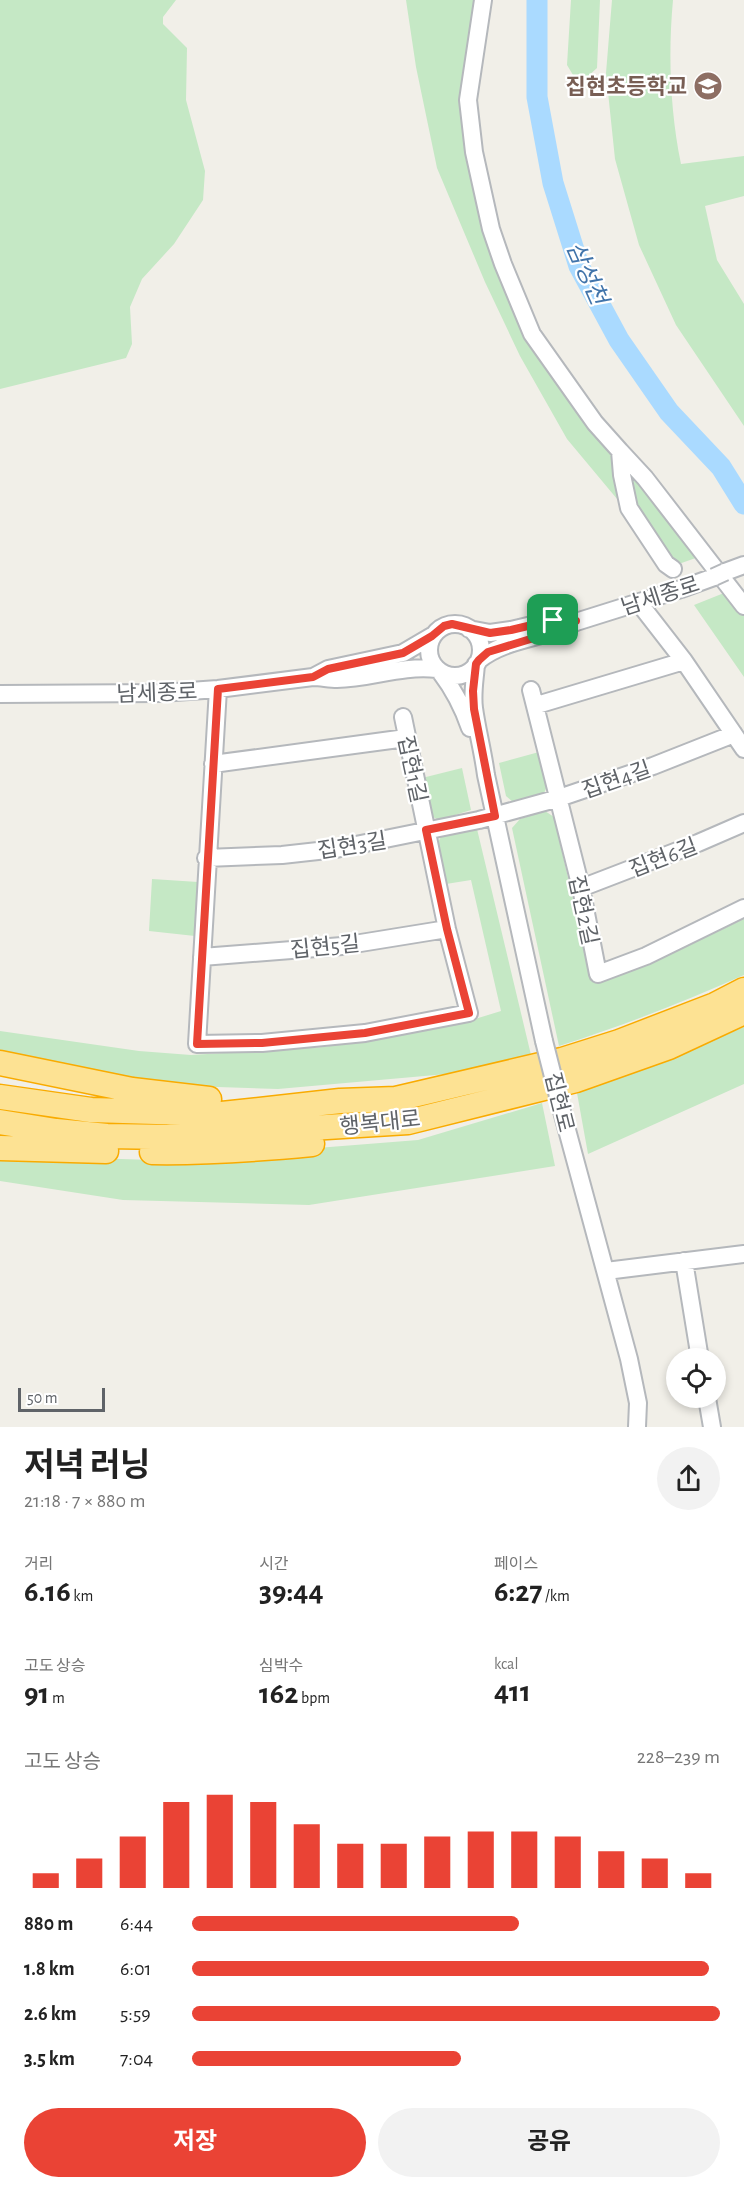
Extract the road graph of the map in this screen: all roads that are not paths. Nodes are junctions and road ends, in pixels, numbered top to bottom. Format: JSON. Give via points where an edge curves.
{"nodes":[{"id":1,"x":483,"y":0,"type":"edge"},
{"id":2,"x":620,"y":451,"type":"junction"},
{"id":3,"x":744,"y":565,"type":"edge"},
{"id":4,"x":673,"y":569,"type":"dead end"},
{"id":5,"x":639,"y":603,"type":"junction"},
{"id":6,"x":744,"y":606,"type":"edge"},
{"id":7,"x":576,"y":621,"type":"junction"},
{"id":8,"x":469,"y":628,"type":"junction"},
{"id":9,"x":432,"y":636,"type":"junction"},
{"id":10,"x":684,"y":661,"type":"junction"},
{"id":11,"x":478,"y":662,"type":"junction"},
{"id":12,"x":439,"y":671,"type":"junction"},
{"id":13,"x":313,"y":677,"type":"junction"},
{"id":14,"x":218,"y":689,"type":"junction"},
{"id":15,"x":0,"y":694,"type":"edge"},
{"id":16,"x":403,"y":717,"type":"dead end"},
{"id":17,"x":734,"y":734,"type":"junction"},
{"id":18,"x":406,"y":738,"type":"junction"},
{"id":19,"x":744,"y":749,"type":"edge"},
{"id":20,"x":213,"y":764,"type":"junction"},
{"id":21,"x":486,"y":774,"type":"junction"},
{"id":22,"x":559,"y":798,"type":"junction"},
{"id":23,"x":495,"y":816,"type":"junction"},
{"id":24,"x":744,"y":824,"type":"edge"},
{"id":25,"x":426,"y":830,"type":"junction"},
{"id":26,"x":206,"y":858,"type":"junction"},
{"id":27,"x":581,"y":888,"type":"junction"},
{"id":28,"x":744,"y":908,"type":"edge"},
{"id":29,"x":447,"y":929,"type":"junction"},
{"id":30,"x":202,"y":957,"type":"junction"},
{"id":31,"x":744,"y":990,"type":"edge"},
{"id":32,"x":744,"y":1012,"type":"edge"},
{"id":33,"x":0,"y":1063,"type":"edge"},
{"id":34,"x":0,"y":1097,"type":"edge"},
{"id":35,"x":340,"y":1101,"type":"junction"},
{"id":36,"x":0,"y":1122,"type":"edge"},
{"id":37,"x":408,"y":1122,"type":"junction"},
{"id":38,"x":0,"y":1148,"type":"edge"},
{"id":39,"x":744,"y":1254,"type":"edge"},
{"id":40,"x":684,"y":1262,"type":"junction"},
{"id":41,"x":606,"y":1271,"type":"junction"},
{"id":42,"x":698,"y":1348,"type":"edge"},
{"id":43,"x":709,"y":1408,"type":"edge"},
{"id":44,"x":638,"y":1427,"type":"edge"},
{"id":45,"x":712,"y":1427,"type":"edge"}],
"edges":[{"from":1,"to":2,"type":"street","via":[[468,100],[474,153],[491,229],[532,334]]},
{"from":2,"to":4,"type":"street","via":[[629,508]]},
{"from":2,"to":6,"type":"street"},
{"from":3,"to":5,"type":"street","name":"남세종로"},
{"from":5,"to":7,"type":"street","name":"남세종로"},
{"from":5,"to":10,"type":"street"},
{"from":7,"to":8,"type":"street","name":"남세종로","via":[[553,620],[490,633]]},
{"from":7,"to":11,"type":"street","name":"남세종로","via":[[560,630],[488,652]]},
{"from":8,"to":9,"type":"street","via":[[452,624]]},
{"from":8,"to":11,"type":"street","via":[[480,643]]},
{"from":9,"to":12,"type":"street","via":[[429,653]]},
{"from":9,"to":13,"type":"street","name":"남세종로","via":[[403,653],[328,669]]},
{"from":10,"to":17,"type":"street"},
{"from":10,"to":22,"type":"street","name":"집현2길","via":[[534,697]]},
{"from":11,"to":12,"type":"street","via":[[459,676]]},
{"from":11,"to":21,"type":"street","name":"집현로","via":[[474,709]]},
{"from":12,"to":13,"type":"street","name":"남세종로","via":[[420,667],[337,679]]},
{"from":12,"to":21,"type":"street","name":"집현로","via":[[462,706]]},
{"from":13,"to":14,"type":"street","name":"남세종로"},
{"from":14,"to":15,"type":"street","name":"남세종로"},
{"from":14,"to":20,"type":"street","name":"집현1길"},
{"from":16,"to":18,"type":"street","name":"집현1길"},
{"from":17,"to":19,"type":"street"},
{"from":17,"to":22,"type":"street","name":"집현4길"},
{"from":18,"to":20,"type":"street"},
{"from":18,"to":25,"type":"street","name":"집현1길"},
{"from":20,"to":26,"type":"street","name":"집현1길"},
{"from":21,"to":23,"type":"street","name":"집현로"},
{"from":22,"to":23,"type":"street","name":"집현4길"},
{"from":22,"to":27,"type":"street","name":"집현2길"},
{"from":23,"to":25,"type":"street","name":"집현3길"},
{"from":23,"to":41,"type":"street","name":"집현로","bridge":true,"via":[[544,1041]]},
{"from":24,"to":27,"type":"street","name":"집현6길"},
{"from":25,"to":26,"type":"street","name":"집현3길","via":[[336,849]]},
{"from":25,"to":29,"type":"street","name":"집현1길"},
{"from":26,"to":30,"type":"street","name":"집현1길"},
{"from":27,"to":28,"type":"street","name":"집현2길","via":[[598,974],[646,956]]},
{"from":29,"to":30,"type":"street","name":"집현5길","via":[[342,946]]},
{"from":29,"to":30,"type":"street","name":"집현1길","via":[[469,1013],[365,1033],[262,1043],[197,1044]]},
{"from":31,"to":35,"type":"highway","name":"행복대로","via":[[619,1042],[562,1060],[396,1099]]},
{"from":32,"to":37,"type":"highway","name":"행복대로","via":[[669,1047],[576,1080]]},
{"from":33,"to":35,"type":"highway","via":[[196,1099]]},
{"from":34,"to":35,"type":"highway","name":"행복대로","via":[[91,1110],[222,1114]]},
{"from":36,"to":37,"type":"highway","name":"행복대로","via":[[107,1136],[168,1137]]},
{"from":37,"to":38,"type":"highway","via":[[347,1140],[252,1150],[187,1153]]},
{"from":39,"to":40,"type":"street"},
{"from":40,"to":41,"type":"street"},
{"from":40,"to":42,"type":"street"},
{"from":41,"to":44,"type":"street","name":"집현로","via":[[634,1381]]},
{"from":43,"to":45,"type":"street"}]}
